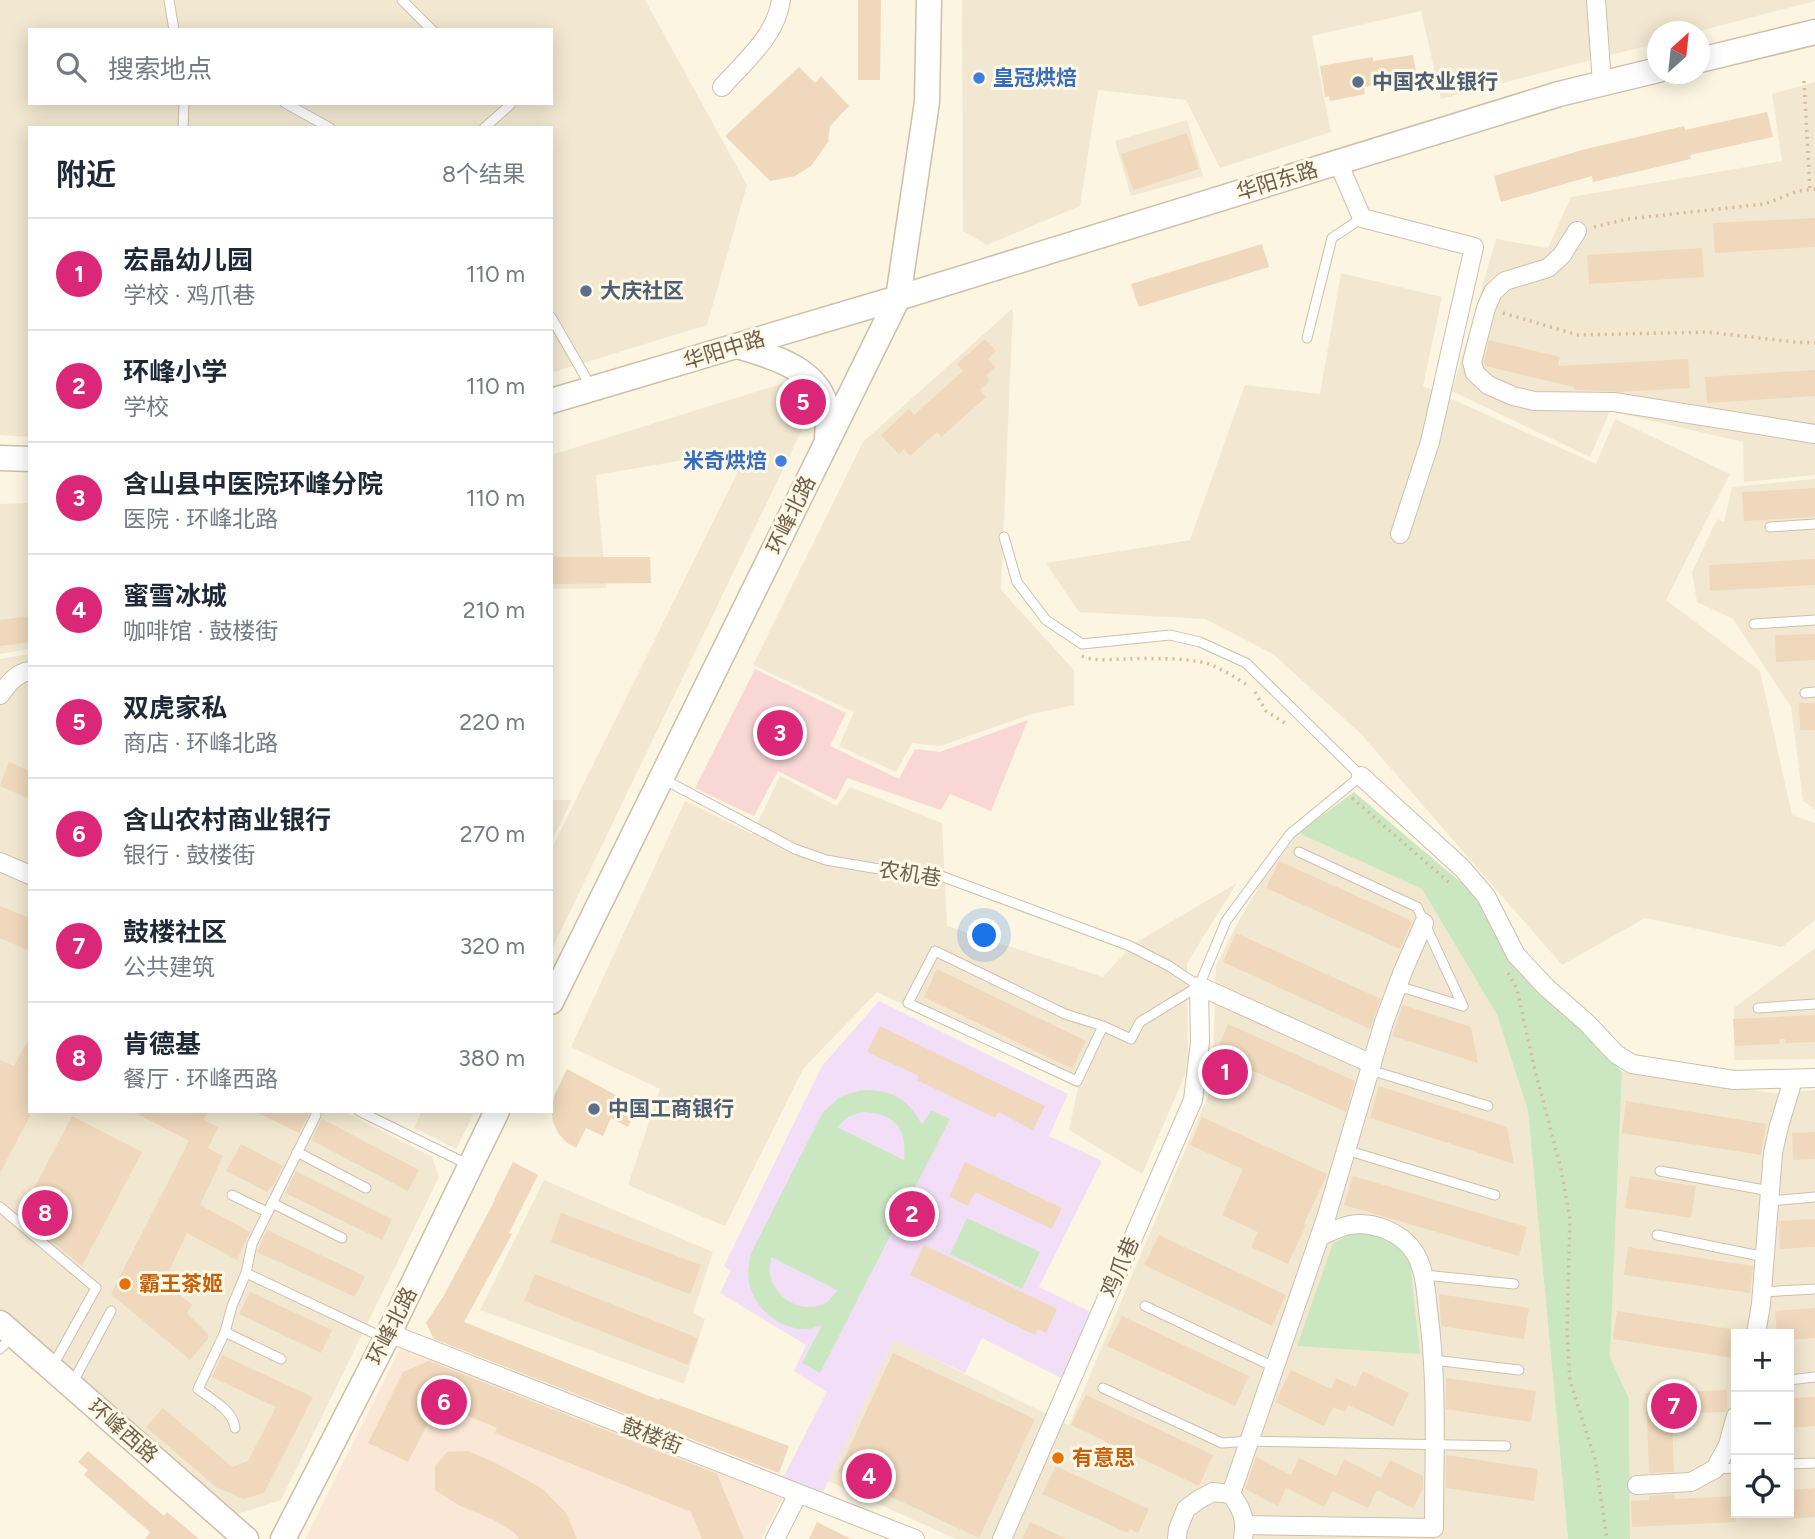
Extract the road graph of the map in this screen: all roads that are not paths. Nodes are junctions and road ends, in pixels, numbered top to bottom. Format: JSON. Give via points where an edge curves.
{"nodes":[{"id":1,"x":169,"y":0,"type":"edge"},
{"id":2,"x":402,"y":0,"type":"edge"},
{"id":3,"x":781,"y":0,"type":"edge"},
{"id":4,"x":929,"y":0,"type":"edge"},
{"id":5,"x":1596,"y":0,"type":"edge"},
{"id":6,"x":174,"y":28,"type":"edge"},
{"id":7,"x":430,"y":28,"type":"edge"},
{"id":8,"x":1815,"y":32,"type":"edge"},
{"id":9,"x":1710,"y":57,"type":"edge"},
{"id":10,"x":1647,"y":72,"type":"edge"},
{"id":11,"x":1602,"y":83,"type":"junction"},
{"id":12,"x":722,"y":86,"type":"dead end"},
{"id":13,"x":184,"y":105,"type":"edge"},
{"id":14,"x":289,"y":105,"type":"edge"},
{"id":15,"x":510,"y":105,"type":"edge"},
{"id":16,"x":183,"y":126,"type":"edge"},
{"id":17,"x":326,"y":126,"type":"edge"},
{"id":18,"x":486,"y":126,"type":"edge"},
{"id":19,"x":1338,"y":162,"type":"junction"},
{"id":20,"x":1362,"y":218,"type":"junction"},
{"id":21,"x":1577,"y":231,"type":"road end"},
{"id":22,"x":898,"y":298,"type":"junction"},
{"id":23,"x":553,"y":320,"type":"edge"},
{"id":24,"x":1307,"y":338,"type":"dead end"},
{"id":25,"x":737,"y":346,"type":"junction"},
{"id":26,"x":593,"y":389,"type":"junction"},
{"id":27,"x":553,"y":400,"type":"edge"},
{"id":28,"x":1815,"y":434,"type":"edge"},
{"id":29,"x":827,"y":440,"type":"junction"},
{"id":30,"x":0,"y":458,"type":"edge"},
{"id":31,"x":28,"y":459,"type":"edge"},
{"id":32,"x":1815,"y":524,"type":"edge"},
{"id":33,"x":1770,"y":527,"type":"dead end"},
{"id":34,"x":1400,"y":534,"type":"dead end"},
{"id":35,"x":1004,"y":537,"type":"dead end"},
{"id":36,"x":1815,"y":620,"type":"edge"},
{"id":37,"x":1754,"y":624,"type":"dead end"},
{"id":38,"x":28,"y":671,"type":"edge"},
{"id":39,"x":0,"y":695,"type":"edge"},
{"id":40,"x":1361,"y":776,"type":"junction"},
{"id":41,"x":662,"y":778,"type":"junction"},
{"id":42,"x":1299,"y":852,"type":"dead end"},
{"id":43,"x":0,"y":862,"type":"edge"},
{"id":44,"x":28,"y":874,"type":"edge"},
{"id":45,"x":1424,"y":923,"type":"junction"},
{"id":46,"x":1199,"y":986,"type":"junction"},
{"id":47,"x":1398,"y":986,"type":"junction"},
{"id":48,"x":553,"y":998,"type":"edge"},
{"id":49,"x":1815,"y":1004,"type":"edge"},
{"id":50,"x":1758,"y":1008,"type":"dead end"},
{"id":51,"x":1103,"y":1026,"type":"junction"},
{"id":52,"x":1371,"y":1067,"type":"junction"},
{"id":53,"x":1815,"y":1078,"type":"edge"},
{"id":54,"x":1793,"y":1080,"type":"junction"},
{"id":55,"x":1488,"y":1106,"type":"dead end"},
{"id":56,"x":363,"y":1113,"type":"edge"},
{"id":57,"x":496,"y":1113,"type":"edge"},
{"id":58,"x":316,"y":1115,"type":"dead end"},
{"id":59,"x":1346,"y":1150,"type":"junction"},
{"id":60,"x":297,"y":1152,"type":"junction"},
{"id":61,"x":470,"y":1166,"type":"junction"},
{"id":62,"x":1660,"y":1171,"type":"dead end"},
{"id":63,"x":366,"y":1188,"type":"dead end"},
{"id":64,"x":232,"y":1195,"type":"dead end"},
{"id":65,"x":1495,"y":1195,"type":"dead end"},
{"id":66,"x":1770,"y":1196,"type":"junction"},
{"id":67,"x":1815,"y":1197,"type":"edge"},
{"id":68,"x":0,"y":1207,"type":"edge"},
{"id":69,"x":270,"y":1208,"type":"junction"},
{"id":70,"x":1657,"y":1236,"type":"dead end"},
{"id":71,"x":1320,"y":1237,"type":"junction"},
{"id":72,"x":342,"y":1238,"type":"dead end"},
{"id":73,"x":1765,"y":1257,"type":"junction"},
{"id":74,"x":247,"y":1273,"type":"junction"},
{"id":75,"x":1424,"y":1275,"type":"junction"},
{"id":76,"x":1514,"y":1284,"type":"dead end"},
{"id":77,"x":1815,"y":1289,"type":"edge"},
{"id":78,"x":1762,"y":1292,"type":"junction"},
{"id":79,"x":1145,"y":1307,"type":"dead end"},
{"id":80,"x":111,"y":1311,"type":"dead end"},
{"id":81,"x":1757,"y":1329,"type":"edge"},
{"id":82,"x":225,"y":1332,"type":"junction"},
{"id":83,"x":5,"y":1336,"type":"edge"},
{"id":84,"x":387,"y":1336,"type":"junction"},
{"id":85,"x":281,"y":1359,"type":"dead end"},
{"id":86,"x":1433,"y":1360,"type":"junction"},
{"id":87,"x":1274,"y":1367,"type":"junction"},
{"id":88,"x":51,"y":1368,"type":"junction"},
{"id":89,"x":1519,"y":1370,"type":"dead end"},
{"id":90,"x":1815,"y":1377,"type":"edge"},
{"id":91,"x":1794,"y":1379,"type":"edge"},
{"id":92,"x":71,"y":1386,"type":"junction"},
{"id":93,"x":1104,"y":1388,"type":"dead end"},
{"id":94,"x":235,"y":1428,"type":"dead end"},
{"id":95,"x":1731,"y":1434,"type":"edge"},
{"id":96,"x":1249,"y":1441,"type":"junction"},
{"id":97,"x":1434,"y":1444,"type":"junction"},
{"id":98,"x":1506,"y":1446,"type":"dead end"},
{"id":99,"x":1815,"y":1463,"type":"edge"},
{"id":100,"x":1794,"y":1464,"type":"edge"},
{"id":101,"x":1731,"y":1468,"type":"edge"},
{"id":102,"x":1716,"y":1469,"type":"junction"},
{"id":103,"x":1637,"y":1485,"type":"dead end"},
{"id":104,"x":798,"y":1494,"type":"junction"},
{"id":105,"x":1231,"y":1494,"type":"junction"},
{"id":106,"x":1244,"y":1532,"type":"edge"},
{"id":107,"x":246,"y":1539,"type":"edge"},
{"id":108,"x":283,"y":1539,"type":"edge"},
{"id":109,"x":775,"y":1539,"type":"edge"},
{"id":110,"x":915,"y":1539,"type":"edge"},
{"id":111,"x":1002,"y":1539,"type":"edge"},
{"id":112,"x":1177,"y":1539,"type":"edge"}],
"edges":[{"from":1,"to":6,"type":"lane"},
{"from":2,"to":7,"type":"lane"},
{"from":3,"to":12,"type":"street","via":[[771,32]]},
{"from":4,"to":22,"type":"main road","name":"环峰北路","via":[[926,102]]},
{"from":5,"to":11,"type":"street"},
{"from":8,"to":9,"type":"main road"},
{"from":10,"to":11,"type":"main road","name":"华阳东路"},
{"from":11,"to":19,"type":"main road","name":"华阳东路"},
{"from":13,"to":16,"type":"lane"},
{"from":14,"to":17,"type":"lane"},
{"from":15,"to":18,"type":"lane"},
{"from":19,"to":20,"type":"street"},
{"from":19,"to":22,"type":"main road","name":"华阳东路"},
{"from":20,"to":24,"type":"lane","via":[[1332,237]]},
{"from":20,"to":34,"type":"street","via":[[1474,247],[1430,442]]},
{"from":21,"to":28,"type":"street","via":[[1548,268],[1505,281],[1493,292],[1472,362],[1475,373],[1488,385],[1534,401],[1614,402]]},
{"from":22,"to":25,"type":"main road","name":"华阳中路"},
{"from":22,"to":29,"type":"main road","name":"环峰北路"},
{"from":23,"to":26,"type":"lane"},
{"from":25,"to":26,"type":"main road","name":"华阳中路"},
{"from":25,"to":29,"type":"main road","via":[[775,357],[813,381],[827,412]]},
{"from":26,"to":27,"type":"main road","name":"华阳中路"},
{"from":29,"to":41,"type":"main road","name":"环峰北路"},
{"from":30,"to":31,"type":"main road"},
{"from":32,"to":33,"type":"lane"},
{"from":35,"to":40,"type":"lane","via":[[1017,582],[1046,620],[1082,643],[1170,635],[1200,642],[1246,663]]},
{"from":36,"to":37,"type":"lane"},
{"from":38,"to":39,"type":"street","via":[[9,682]]},
{"from":40,"to":46,"type":"lane","via":[[1290,834],[1226,921]]},
{"from":40,"to":54,"type":"street","via":[[1462,868],[1486,896],[1516,955],[1616,1054],[1632,1064],[1734,1080]]},
{"from":41,"to":46,"type":"lane","name":"农机巷","via":[[795,849],[838,862],[941,876],[1130,947]]},
{"from":41,"to":48,"type":"main road","name":"环峰北路"},
{"from":42,"to":45,"type":"lane","via":[[1417,907]]},
{"from":43,"to":44,"type":"street"},
{"from":45,"to":47,"type":"street"},
{"from":45,"to":47,"type":"lane","via":[[1463,1006]]},
{"from":46,"to":51,"type":"lane","via":[[1140,1022],[1131,1039]]},
{"from":46,"to":52,"type":"street"},
{"from":46,"to":111,"type":"street","name":"鸡爪巷","via":[[1200,1042],[1193,1100]]},
{"from":47,"to":52,"type":"street"},
{"from":49,"to":50,"type":"lane"},
{"from":51,"to":51,"type":"lane","via":[[1065,1014],[935,951],[908,1003],[1077,1082]]},
{"from":52,"to":55,"type":"lane"},
{"from":52,"to":59,"type":"street"},
{"from":53,"to":54,"type":"street"},
{"from":54,"to":66,"type":"street","via":[[1773,1153]]},
{"from":56,"to":61,"type":"lane"},
{"from":57,"to":61,"type":"main road","name":"环峰北路"},
{"from":58,"to":60,"type":"lane"},
{"from":59,"to":65,"type":"lane"},
{"from":59,"to":71,"type":"street"},
{"from":60,"to":63,"type":"lane"},
{"from":60,"to":69,"type":"lane"},
{"from":61,"to":84,"type":"main road","name":"环峰北路"},
{"from":62,"to":66,"type":"lane"},
{"from":64,"to":69,"type":"lane"},
{"from":66,"to":67,"type":"lane"},
{"from":66,"to":73,"type":"street"},
{"from":68,"to":88,"type":"lane","via":[[96,1288]]},
{"from":69,"to":72,"type":"lane"},
{"from":69,"to":74,"type":"lane","via":[[252,1244]]},
{"from":70,"to":73,"type":"lane"},
{"from":71,"to":75,"type":"street","via":[[1349,1225],[1385,1229],[1415,1253]]},
{"from":71,"to":87,"type":"street"},
{"from":73,"to":78,"type":"street"},
{"from":74,"to":82,"type":"lane"},
{"from":74,"to":84,"type":"lane"},
{"from":75,"to":76,"type":"lane"},
{"from":75,"to":86,"type":"street"},
{"from":77,"to":78,"type":"lane"},
{"from":78,"to":81,"type":"street"},
{"from":79,"to":87,"type":"lane"},
{"from":80,"to":92,"type":"lane"},
{"from":82,"to":85,"type":"lane"},
{"from":82,"to":94,"type":"lane","via":[[198,1389],[229,1413]]},
{"from":83,"to":88,"type":"main road","name":"环峰西路"},
{"from":84,"to":104,"type":"street","name":"鼓楼街"},
{"from":84,"to":108,"type":"main road","name":"环峰北路"},
{"from":86,"to":89,"type":"lane"},
{"from":86,"to":97,"type":"street"},
{"from":87,"to":96,"type":"street"},
{"from":88,"to":92,"type":"main road","name":"环峰西路"},
{"from":90,"to":91,"type":"lane"},
{"from":92,"to":107,"type":"main road","name":"环峰西路"},
{"from":93,"to":96,"type":"lane","via":[[1222,1443]]},
{"from":95,"to":102,"type":"street"},
{"from":96,"to":97,"type":"lane"},
{"from":96,"to":105,"type":"street"},
{"from":97,"to":98,"type":"lane"},
{"from":97,"to":106,"type":"street","via":[[1434,1528]]},
{"from":99,"to":100,"type":"lane"},
{"from":101,"to":102,"type":"lane"},
{"from":102,"to":103,"type":"street","via":[[1691,1482]]},
{"from":104,"to":109,"type":"street"},
{"from":104,"to":110,"type":"street","name":"鼓楼街"},
{"from":105,"to":106,"type":"street","via":[[1241,1508]]},
{"from":105,"to":112,"type":"street","via":[[1213,1492],[1186,1509]]}]}
